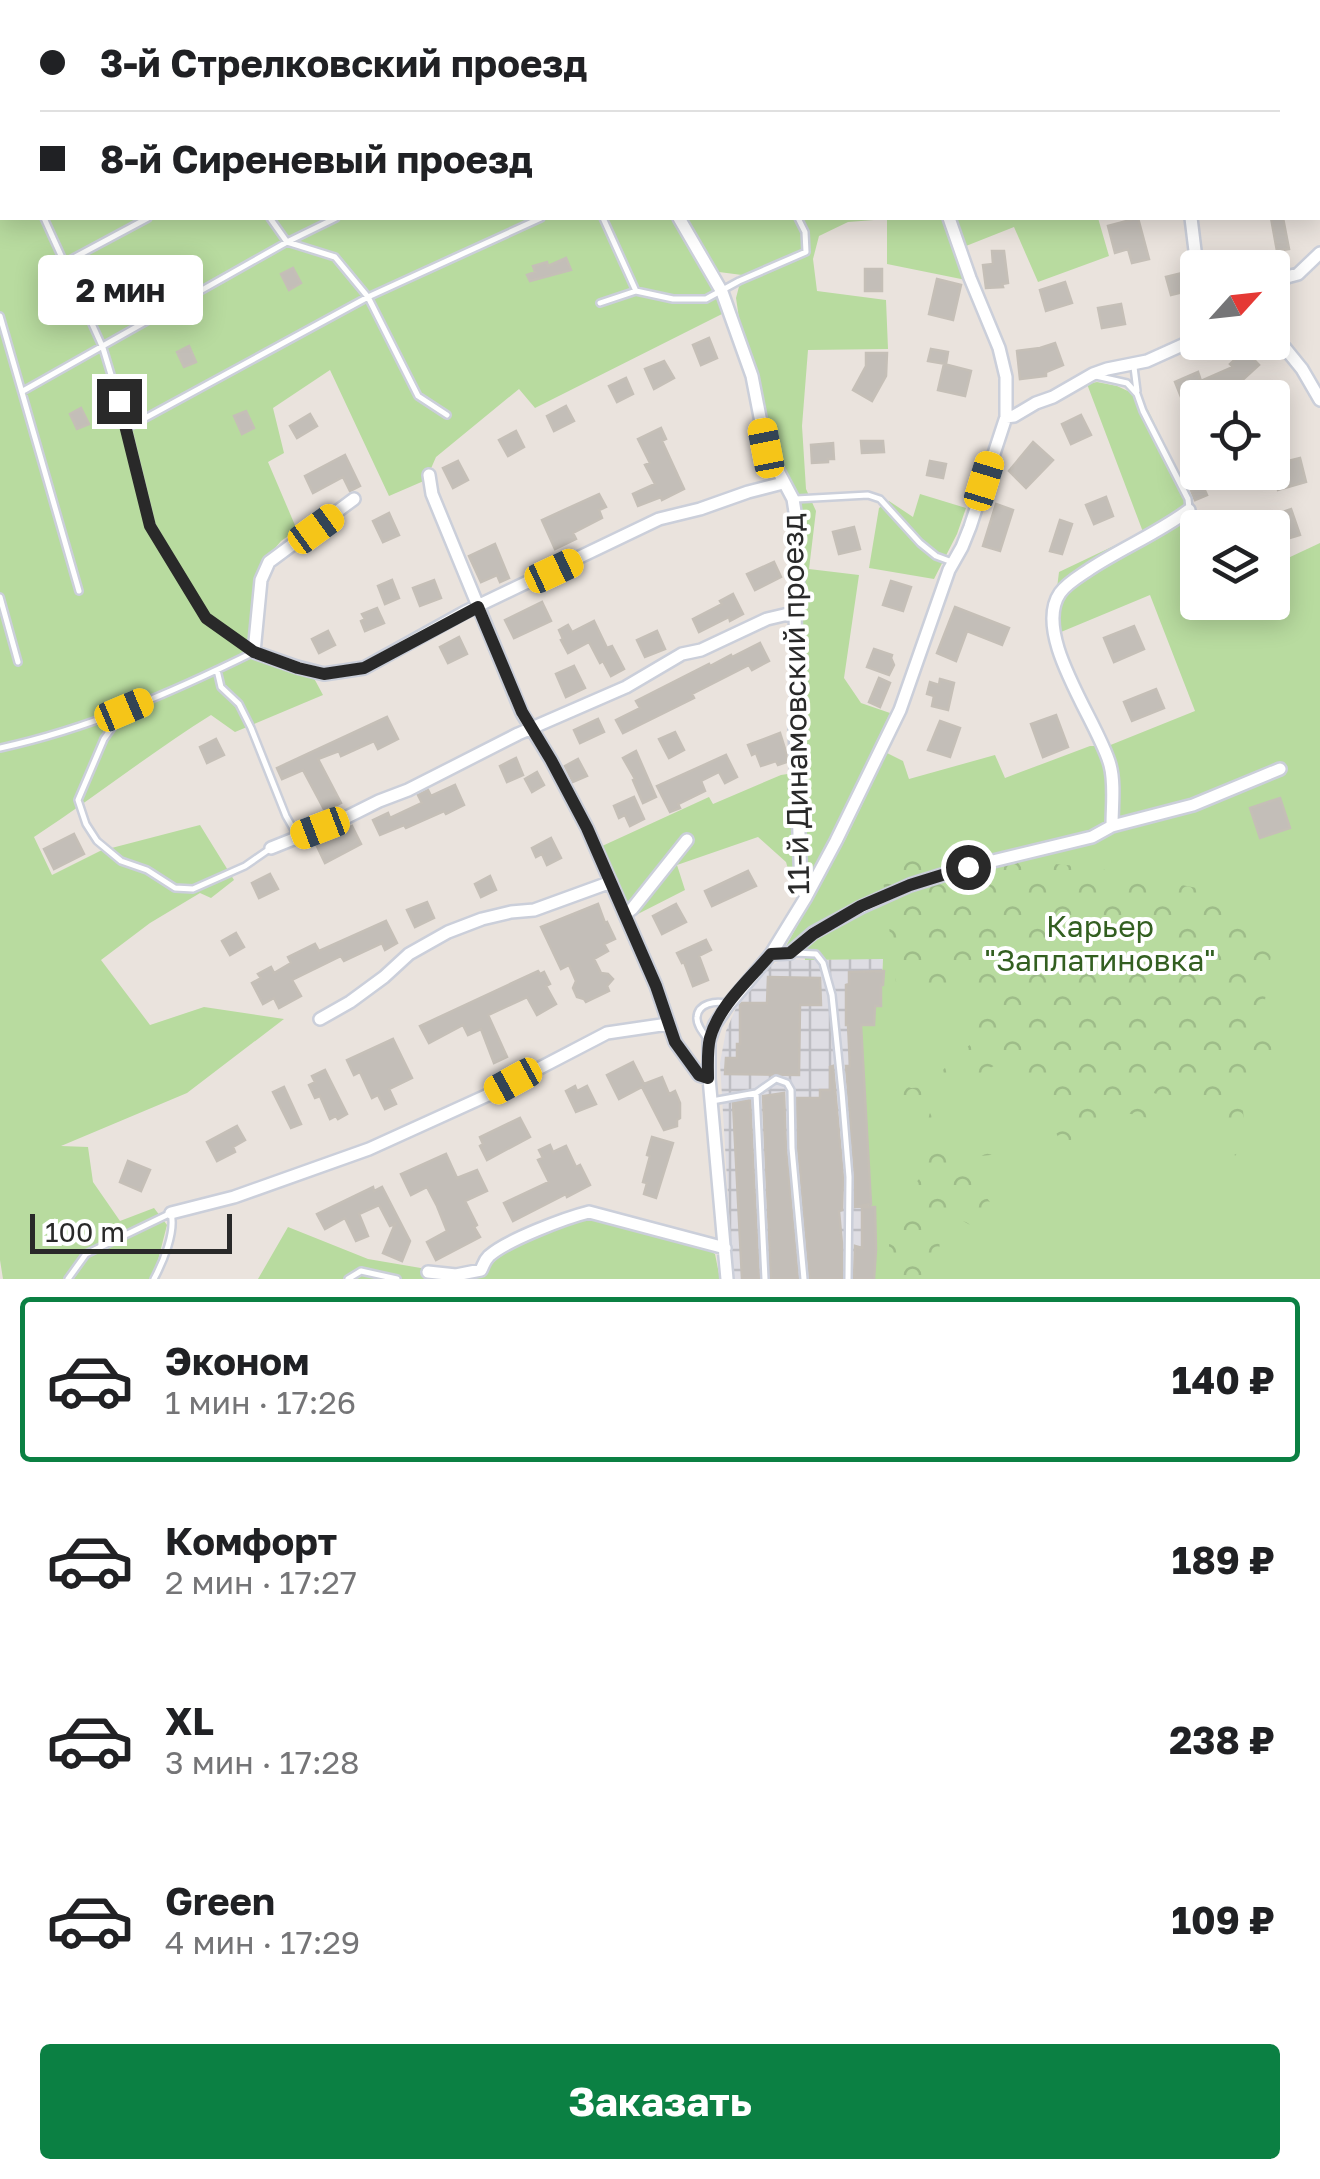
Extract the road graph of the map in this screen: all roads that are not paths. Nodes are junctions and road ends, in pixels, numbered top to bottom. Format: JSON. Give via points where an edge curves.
{"nodes":[{"id":1,"x":45,"y":220,"type":"edge"},
{"id":2,"x":144,"y":220,"type":"edge"},
{"id":3,"x":271,"y":220,"type":"edge"},
{"id":4,"x":332,"y":220,"type":"edge"},
{"id":5,"x":538,"y":220,"type":"edge"},
{"id":6,"x":604,"y":220,"type":"edge"},
{"id":7,"x":680,"y":220,"type":"edge"},
{"id":8,"x":799,"y":220,"type":"edge"},
{"id":9,"x":951,"y":220,"type":"edge"},
{"id":10,"x":1191,"y":220,"type":"edge"},
{"id":11,"x":287,"y":242,"type":"junction"},
{"id":12,"x":1195,"y":250,"type":"edge"},
{"id":13,"x":1320,"y":253,"type":"edge"},
{"id":14,"x":64,"y":264,"type":"junction"},
{"id":15,"x":1290,"y":277,"type":"edge"},
{"id":16,"x":636,"y":292,"type":"junction"},
{"id":17,"x":722,"y":292,"type":"junction"},
{"id":18,"x":368,"y":298,"type":"junction"},
{"id":19,"x":600,"y":303,"type":"dead end"},
{"id":20,"x":0,"y":316,"type":"edge"},
{"id":21,"x":1180,"y":346,"type":"edge"},
{"id":22,"x":103,"y":348,"type":"junction"},
{"id":23,"x":1290,"y":355,"type":"edge"},
{"id":24,"x":1134,"y":364,"type":"junction"},
{"id":25,"x":1093,"y":374,"type":"junction"},
{"id":26,"x":23,"y":391,"type":"junction"},
{"id":27,"x":1137,"y":394,"type":"junction"},
{"id":28,"x":1320,"y":400,"type":"edge"},
{"id":29,"x":446,"y":415,"type":"dead end"},
{"id":30,"x":1006,"y":418,"type":"junction"},
{"id":31,"x":127,"y":428,"type":"junction"},
{"id":32,"x":429,"y":475,"type":"dead end"},
{"id":33,"x":783,"y":483,"type":"junction"},
{"id":34,"x":793,"y":499,"type":"junction"},
{"id":35,"x":354,"y":500,"type":"dead end"},
{"id":36,"x":1189,"y":510,"type":"edge"},
{"id":37,"x":1180,"y":517,"type":"edge"},
{"id":38,"x":952,"y":562,"type":"junction"},
{"id":39,"x":79,"y":590,"type":"dead end"},
{"id":40,"x":0,"y":597,"type":"edge"},
{"id":41,"x":478,"y":607,"type":"junction"},
{"id":42,"x":795,"y":614,"type":"junction"},
{"id":43,"x":254,"y":652,"type":"junction"},
{"id":44,"x":18,"y":662,"type":"dead end"},
{"id":45,"x":216,"y":670,"type":"junction"},
{"id":46,"x":124,"y":710,"type":"junction"},
{"id":47,"x":531,"y":729,"type":"junction"},
{"id":48,"x":0,"y":748,"type":"edge"},
{"id":49,"x":1280,"y":768,"type":"dead end"},
{"id":50,"x":1112,"y":826,"type":"junction"},
{"id":51,"x":298,"y":837,"type":"junction"},
{"id":52,"x":686,"y":840,"type":"dead end"},
{"id":53,"x":271,"y":848,"type":"joint"},
{"id":54,"x":610,"y":882,"type":"junction"},
{"id":55,"x":806,"y":897,"type":"junction"},
{"id":56,"x":625,"y":914,"type":"junction"},
{"id":57,"x":790,"y":953,"type":"junction"},
{"id":58,"x":771,"y":954,"type":"junction"},
{"id":59,"x":728,"y":1004,"type":"junction"},
{"id":60,"x":320,"y":1019,"type":"dead end"},
{"id":61,"x":668,"y":1024,"type":"junction"},
{"id":62,"x":709,"y":1041,"type":"junction"},
{"id":63,"x":708,"y":1078,"type":"junction"},
{"id":64,"x":756,"y":1092,"type":"junction"},
{"id":65,"x":712,"y":1102,"type":"junction"},
{"id":66,"x":171,"y":1213,"type":"junction"},
{"id":67,"x":725,"y":1248,"type":"junction"},
{"id":68,"x":428,"y":1272,"type":"dead end"},
{"id":69,"x":484,"y":1275,"type":"edge"},
{"id":70,"x":68,"y":1279,"type":"edge"},
{"id":71,"x":154,"y":1279,"type":"edge"},
{"id":72,"x":348,"y":1279,"type":"edge"},
{"id":73,"x":397,"y":1279,"type":"edge"},
{"id":74,"x":727,"y":1279,"type":"edge"},
{"id":75,"x":765,"y":1279,"type":"edge"},
{"id":76,"x":804,"y":1279,"type":"edge"},
{"id":77,"x":848,"y":1279,"type":"edge"}],
"edges":[{"from":1,"to":14,"type":"lane"},
{"from":2,"to":14,"type":"lane"},
{"from":3,"to":11,"type":"lane"},
{"from":4,"to":11,"type":"lane"},
{"from":5,"to":18,"type":"lane"},
{"from":6,"to":16,"type":"lane"},
{"from":7,"to":17,"type":"street","name":"11-й Динамовский проезд"},
{"from":8,"to":17,"type":"lane","via":[[806,252]]},
{"from":9,"to":30,"type":"street","via":[[999,348]]},
{"from":10,"to":12,"type":"street"},
{"from":11,"to":18,"type":"lane","via":[[335,257]]},
{"from":11,"to":22,"type":"lane"},
{"from":13,"to":15,"type":"street"},
{"from":14,"to":22,"type":"lane"},
{"from":16,"to":17,"type":"lane","via":[[706,299]]},
{"from":16,"to":19,"type":"lane"},
{"from":17,"to":33,"type":"street","name":"11-й Динамовский проезд","via":[[752,376],[766,448]]},
{"from":18,"to":29,"type":"lane","via":[[418,396]]},
{"from":18,"to":31,"type":"lane"},
{"from":20,"to":26,"type":"lane"},
{"from":21,"to":24,"type":"street"},
{"from":22,"to":26,"type":"lane"},
{"from":22,"to":31,"type":"lane"},
{"from":23,"to":28,"type":"street"},
{"from":24,"to":25,"type":"street"},
{"from":24,"to":27,"type":"lane"},
{"from":25,"to":27,"type":"lane","via":[[1126,383]]},
{"from":25,"to":30,"type":"street"},
{"from":26,"to":39,"type":"lane"},
{"from":27,"to":36,"type":"lane"},
{"from":30,"to":38,"type":"street"},
{"from":31,"to":43,"type":"lane","via":[[150,526],[206,618]]},
{"from":32,"to":41,"type":"street"},
{"from":33,"to":34,"type":"street","name":"11-й Динамовский проезд"},
{"from":33,"to":41,"type":"street","via":[[659,519]]},
{"from":34,"to":38,"type":"lane","via":[[868,494],[936,556]]},
{"from":34,"to":42,"type":"street","name":"11-й Динамовский проезд"},
{"from":35,"to":43,"type":"street","via":[[270,562],[261,580]]},
{"from":37,"to":50,"type":"street","via":[[1073,581],[1056,606],[1053,622],[1065,672],[1112,769]]},
{"from":38,"to":55,"type":"street","via":[[900,710]]},
{"from":40,"to":44,"type":"lane"},
{"from":41,"to":43,"type":"street","via":[[364,668],[324,674]]},
{"from":41,"to":47,"type":"street"},
{"from":42,"to":47,"type":"street","via":[[682,654]]},
{"from":42,"to":55,"type":"street","name":"11-й Динамовский проезд"},
{"from":43,"to":45,"type":"lane"},
{"from":45,"to":46,"type":"lane"},
{"from":45,"to":51,"type":"lane","via":[[251,728]]},
{"from":46,"to":48,"type":"lane"},
{"from":46,"to":53,"type":"lane","via":[[78,800],[96,842],[175,888],[192,889]]},
{"from":47,"to":51,"type":"street"},
{"from":47,"to":54,"type":"street"},
{"from":49,"to":50,"type":"street","via":[[1193,806]]},
{"from":50,"to":57,"type":"street","via":[[910,885],[861,906]]},
{"from":51,"to":53,"type":"street"},
{"from":52,"to":56,"type":"street"},
{"from":54,"to":56,"type":"street"},
{"from":54,"to":60,"type":"street","via":[[448,932]]},
{"from":55,"to":58,"type":"street","name":"11-й Динамовский проезд"},
{"from":56,"to":61,"type":"street"},
{"from":57,"to":58,"type":"street"},
{"from":57,"to":77,"type":"lane","via":[[816,954],[832,995],[849,1176]]},
{"from":58,"to":59,"type":"street","name":"11-й Динамовский проезд"},
{"from":59,"to":62,"type":"street","name":"11-й Динамовский проезд"},
{"from":59,"to":62,"type":"lane","via":[[719,1000],[699,1010],[696,1018]]},
{"from":61,"to":63,"type":"street","via":[[690,1064]]},
{"from":61,"to":66,"type":"street","via":[[607,1034],[368,1149]]},
{"from":62,"to":63,"type":"street","name":"11-й Динамовский проезд"},
{"from":63,"to":65,"type":"street","name":"11-й Динамовский проезд"},
{"from":64,"to":65,"type":"lane"},
{"from":64,"to":75,"type":"lane"},
{"from":64,"to":76,"type":"lane","via":[[776,1079],[791,1090]]},
{"from":65,"to":67,"type":"street","name":"11-й Динамовский проезд"},
{"from":66,"to":70,"type":"lane","via":[[86,1254]]},
{"from":66,"to":71,"type":"lane"},
{"from":67,"to":69,"type":"street","via":[[588,1212],[504,1246],[486,1258]]},
{"from":67,"to":74,"type":"street","name":"11-й Динамовский проезд"},
{"from":68,"to":69,"type":"street"},
{"from":72,"to":73,"type":"lane","via":[[362,1271]]}]}
